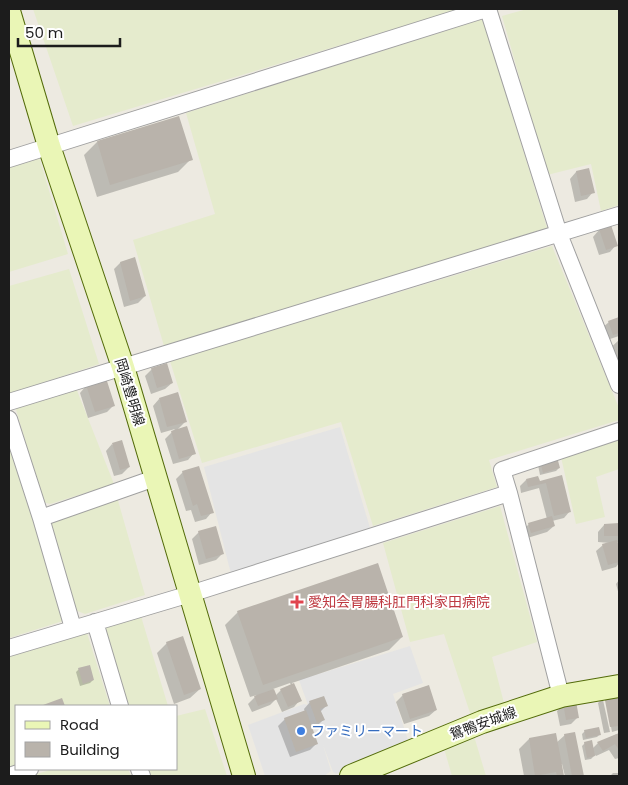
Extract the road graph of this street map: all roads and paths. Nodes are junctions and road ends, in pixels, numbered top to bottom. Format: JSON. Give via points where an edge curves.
{"nodes":[{"id":1,"x":487,"y":9,"type":"edge"},
{"id":2,"x":9,"y":11,"type":"edge"},
{"id":3,"x":49,"y":146,"type":"junction"},
{"id":4,"x":9,"y":159,"type":"edge"},
{"id":5,"x":619,"y":215,"type":"edge"},
{"id":6,"x":560,"y":234,"type":"junction"},
{"id":7,"x":123,"y":367,"type":"junction"},
{"id":8,"x":619,"y":385,"type":"edge"},
{"id":9,"x":9,"y":402,"type":"edge"},
{"id":10,"x":9,"y":419,"type":"edge"},
{"id":11,"x":619,"y":431,"type":"edge"},
{"id":12,"x":156,"y":478,"type":"junction"},
{"id":13,"x":509,"y":493,"type":"junction"},
{"id":14,"x":41,"y":518,"type":"junction"},
{"id":15,"x":190,"y":594,"type":"junction"},
{"id":16,"x":95,"y":622,"type":"junction"},
{"id":17,"x":73,"y":628,"type":"junction"},
{"id":18,"x":9,"y":648,"type":"edge"},
{"id":19,"x":619,"y":686,"type":"edge"},
{"id":20,"x":560,"y":696,"type":"junction"},
{"id":21,"x":120,"y":705,"type":"edge"},
{"id":22,"x":27,"y":770,"type":"edge"},
{"id":23,"x":9,"y":776,"type":"edge"},
{"id":24,"x":244,"y":776,"type":"edge"},
{"id":25,"x":351,"y":776,"type":"edge"}],
"edges":[{"from":1,"to":3,"type":"street"},
{"from":1,"to":6,"type":"street"},
{"from":2,"to":3,"type":"main road","name":"岡崎豊明線"},
{"from":3,"to":4,"type":"street"},
{"from":3,"to":7,"type":"main road","name":"岡崎豊明線"},
{"from":5,"to":6,"type":"street"},
{"from":6,"to":7,"type":"street"},
{"from":6,"to":8,"type":"street"},
{"from":7,"to":9,"type":"street"},
{"from":7,"to":12,"type":"main road","name":"岡崎豊明線"},
{"from":10,"to":14,"type":"street"},
{"from":11,"to":13,"type":"street","via":[[502,470]]},
{"from":12,"to":14,"type":"street"},
{"from":12,"to":15,"type":"main road","name":"岡崎豊明線"},
{"from":13,"to":15,"type":"street"},
{"from":13,"to":20,"type":"street"},
{"from":14,"to":17,"type":"street"},
{"from":15,"to":16,"type":"street"},
{"from":15,"to":24,"type":"main road","name":"岡崎豊明線"},
{"from":16,"to":17,"type":"street"},
{"from":16,"to":21,"type":"street"},
{"from":17,"to":18,"type":"street"},
{"from":19,"to":20,"type":"main road","name":"鴛鴨安城線"},
{"from":20,"to":25,"type":"main road","name":"鴛鴨安城線","via":[[482,722]]},
{"from":22,"to":23,"type":"street"}]}
